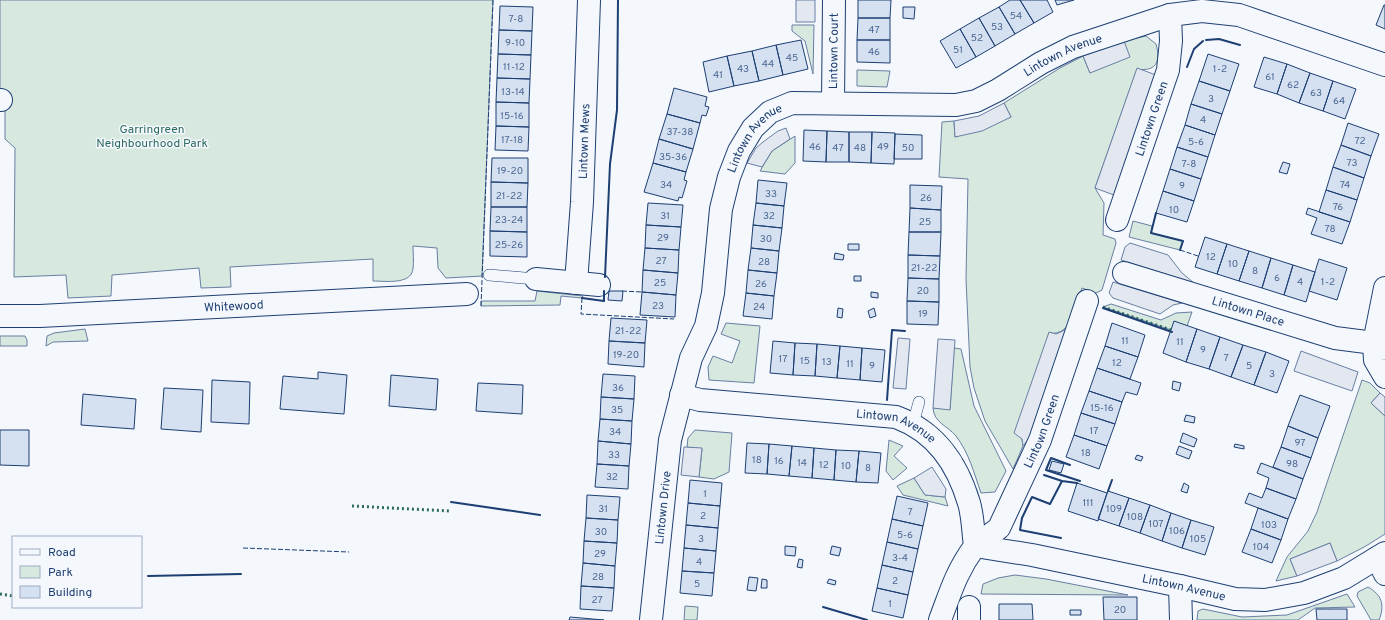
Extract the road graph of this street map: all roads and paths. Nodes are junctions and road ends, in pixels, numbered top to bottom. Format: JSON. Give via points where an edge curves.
{"nodes":[{"id":1,"x":590,"y":0,"type":"edge"},
{"id":2,"x":834,"y":0,"type":"edge"},
{"id":3,"x":1242,"y":8,"type":"edge"},
{"id":4,"x":1170,"y":15,"type":"junction"},
{"id":5,"x":1385,"y":65,"type":"edge"},
{"id":6,"x":833,"y":102,"type":"junction"},
{"id":7,"x":1117,"y":220,"type":"dead end"},
{"id":8,"x":1124,"y":273,"type":"dead end"},
{"id":9,"x":489,"y":275,"type":"dead end"},
{"id":10,"x":536,"y":279,"type":"joint"},
{"id":11,"x":576,"y":283,"type":"junction"},
{"id":12,"x":599,"y":285,"type":"dead end"},
{"id":13,"x":1385,"y":288,"type":"edge"},
{"id":14,"x":467,"y":294,"type":"dead end"},
{"id":15,"x":1087,"y":301,"type":"dead end"},
{"id":16,"x":0,"y":316,"type":"edge"},
{"id":17,"x":1374,"y":343,"type":"junction"},
{"id":18,"x":1385,"y":377,"type":"edge"},
{"id":19,"x":681,"y":395,"type":"junction"},
{"id":20,"x":919,"y":402,"type":"dead end"},
{"id":21,"x":913,"y":424,"type":"junction"},
{"id":22,"x":975,"y":546,"type":"junction"},
{"id":23,"x":1382,"y":562,"type":"edge"},
{"id":24,"x":1180,"y":586,"type":"junction"},
{"id":25,"x":651,"y":620,"type":"edge"},
{"id":26,"x":940,"y":620,"type":"edge"},
{"id":27,"x":1181,"y":620,"type":"edge"}],
"edges":[{"from":1,"to":11,"type":"street","name":"Lintown Mews"},
{"from":2,"to":6,"type":"street","name":"Lintown Court"},
{"from":3,"to":4,"type":"street","name":"Lintown Avenue"},
{"from":3,"to":5,"type":"street","name":"Lintown Avenue"},
{"from":4,"to":6,"type":"street","name":"Lintown Avenue","via":[[1072,47],[976,101],[956,105]]},
{"from":4,"to":7,"type":"street","name":"Lintown Green","via":[[1168,70]]},
{"from":6,"to":19,"type":"street","name":"Lintown Avenue","via":[[792,103],[770,112],[753,128],[739,151],[728,177],[721,209],[713,293],[706,326],[691,358]]},
{"from":8,"to":17,"type":"street","name":"Lintown Place","via":[[1335,338]]},
{"from":9,"to":10,"type":"lane"},
{"from":10,"to":11,"type":"street"},
{"from":11,"to":12,"type":"street"},
{"from":13,"to":17,"type":"street"},
{"from":14,"to":16,"type":"street","name":"Whitewood"},
{"from":15,"to":22,"type":"street","name":"Lintown Green","via":[[1040,440],[1030,462],[999,528]]},
{"from":17,"to":18,"type":"street","via":[[1375,360]]},
{"from":19,"to":21,"type":"street","name":"Lintown Avenue","via":[[700,400],[896,417]]},
{"from":19,"to":25,"type":"street","name":"Lintown Drive","via":[[670,440]]},
{"from":20,"to":21,"type":"lane"},
{"from":21,"to":22,"type":"street","name":"Lintown Avenue","via":[[932,439],[952,462],[970,504]]},
{"from":22,"to":24,"type":"street","name":"Lintown Avenue","via":[[1032,555]]},
{"from":22,"to":26,"type":"street","via":[[955,578]]},
{"from":23,"to":24,"type":"street","name":"Lintown Avenue","via":[[1304,593],[1265,600],[1235,599]]},
{"from":24,"to":27,"type":"street"}]}
